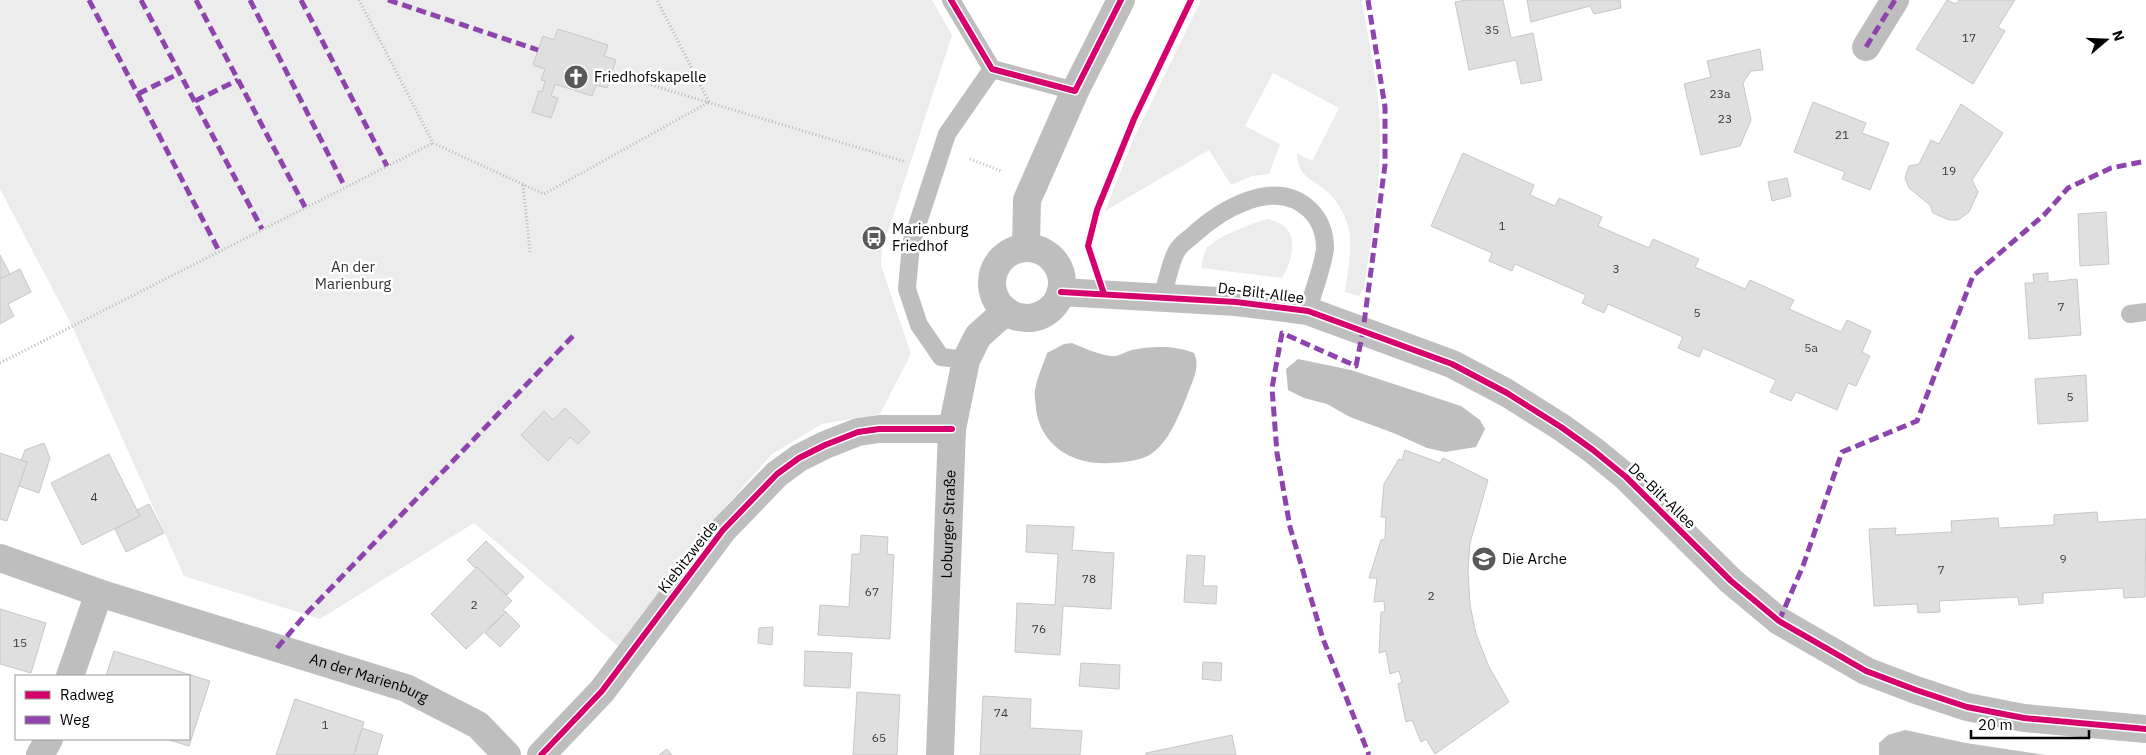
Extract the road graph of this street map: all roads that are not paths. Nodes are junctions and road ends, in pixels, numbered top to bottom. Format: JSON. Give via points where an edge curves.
{"nodes":[{"id":1,"x":951,"y":0,"type":"edge"},
{"id":2,"x":1121,"y":0,"type":"edge"},
{"id":3,"x":1895,"y":0,"type":"edge"},
{"id":4,"x":1866,"y":47,"type":"dead end"},
{"id":5,"x":992,"y":70,"type":"junction"},
{"id":6,"x":1075,"y":92,"type":"junction"},
{"id":7,"x":1026,"y":247,"type":"junction"},
{"id":8,"x":1061,"y":292,"type":"junction"},
{"id":9,"x":1163,"y":296,"type":"junction"},
{"id":10,"x":1308,"y":311,"type":"junction"},
{"id":11,"x":1008,"y":312,"type":"junction"},
{"id":12,"x":966,"y":360,"type":"junction"},
{"id":13,"x":952,"y":429,"type":"junction"},
{"id":14,"x":0,"y":558,"type":"edge"},
{"id":15,"x":99,"y":593,"type":"junction"},
{"id":16,"x":70,"y":675,"type":"edge"},
{"id":17,"x":2146,"y":729,"type":"edge"},
{"id":18,"x":48,"y":740,"type":"edge"},
{"id":19,"x":552,"y":750,"type":"edge"},
{"id":20,"x":40,"y":755,"type":"edge"},
{"id":21,"x":507,"y":755,"type":"edge"},
{"id":22,"x":940,"y":755,"type":"edge"}],
"edges":[{"from":1,"to":5,"type":"lane"},
{"from":2,"to":6,"type":"street"},
{"from":3,"to":4,"type":"street"},
{"from":5,"to":6,"type":"lane"},
{"from":5,"to":12,"type":"lane","via":[[947,134],[911,244],[907,289],[919,325],[941,357]]},
{"from":6,"to":7,"type":"street","via":[[1027,200]]},
{"from":7,"to":8,"type":"street","via":[[1046,254],[1054,261],[1061,276]]},
{"from":7,"to":11,"type":"street","via":[[1005,255],[993,274],[994,295]]},
{"from":8,"to":9,"type":"street","name":"De-Bilt-Allee"},
{"from":8,"to":11,"type":"street","via":[[1049,310],[1039,316],[1029,318]]},
{"from":9,"to":10,"type":"street","name":"De-Bilt-Allee"},
{"from":9,"to":10,"type":"lane","via":[[1177,250],[1208,221],[1232,207],[1274,196],[1302,203],[1316,216],[1323,232],[1325,250]]},
{"from":10,"to":17,"type":"street","name":"De-Bilt-Allee","via":[[1452,364],[1561,427],[1626,477],[1731,581],[1779,622],[1866,671],[1967,707],[2024,718]]},
{"from":11,"to":12,"type":"street","name":"Loburger Straße","via":[[978,336]]},
{"from":12,"to":13,"type":"street","name":"Loburger Straße"},
{"from":13,"to":19,"type":"street","name":"Kiebitzweide","via":[[858,432],[816,449],[777,474],[723,530],[602,691]]},
{"from":13,"to":22,"type":"street","name":"Loburger Straße"},
{"from":14,"to":15,"type":"street","name":"An der Marienburg"},
{"from":15,"to":16,"type":"street"},
{"from":15,"to":21,"type":"street","name":"An der Marienburg","via":[[406,688],[478,725]]},
{"from":18,"to":20,"type":"street"}]}
